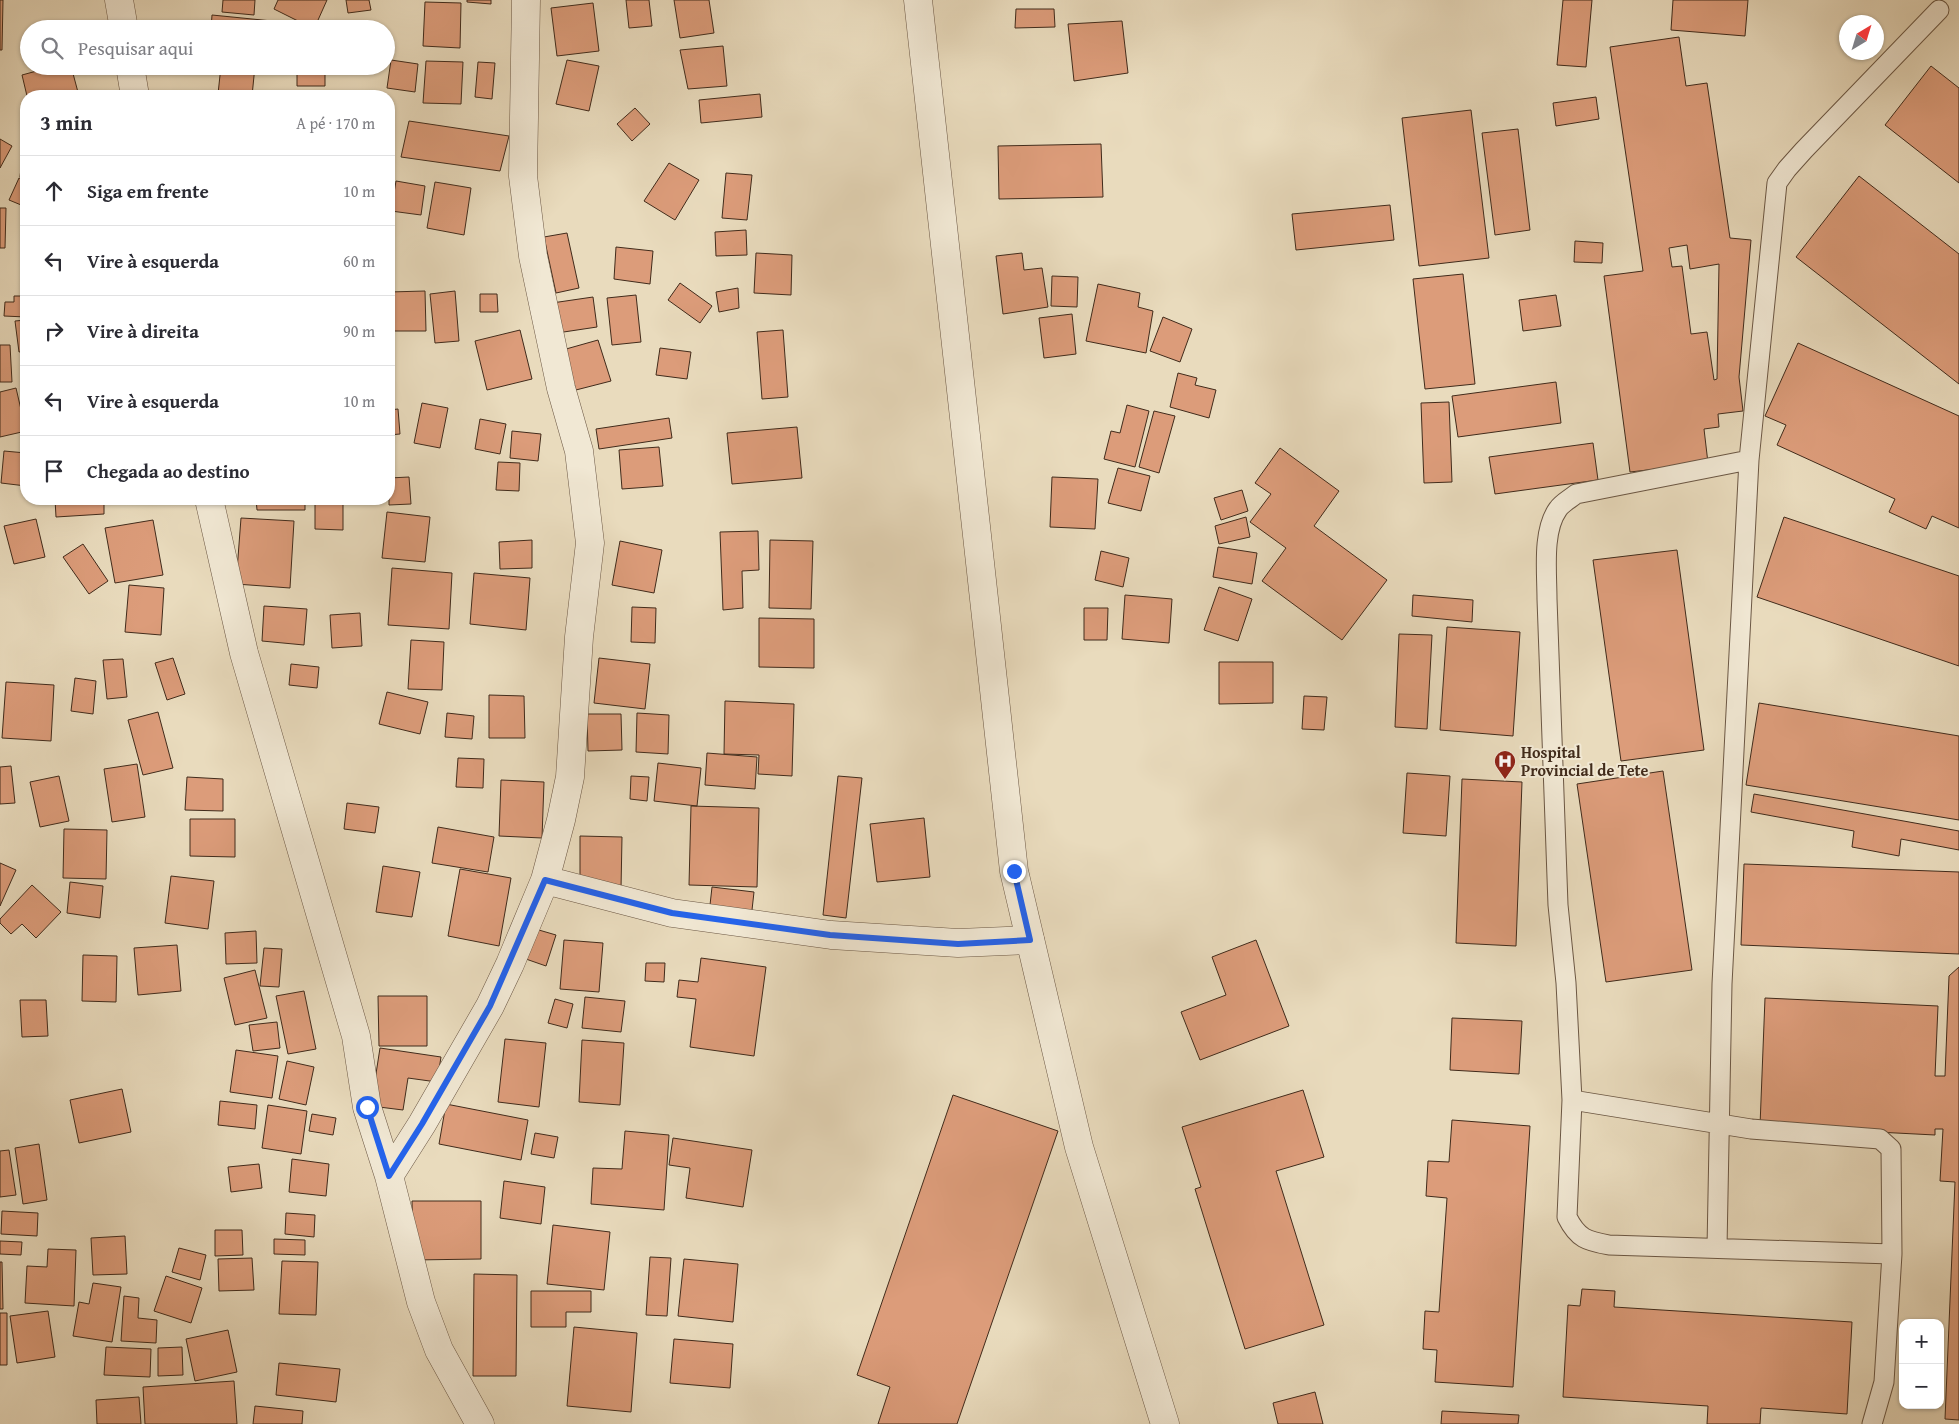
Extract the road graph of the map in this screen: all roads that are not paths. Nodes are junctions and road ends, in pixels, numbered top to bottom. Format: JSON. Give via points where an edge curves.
{"nodes":[{"id":1,"x":119,"y":0,"type":"edge"},
{"id":2,"x":526,"y":0,"type":"edge"},
{"id":3,"x":918,"y":0,"type":"edge"},
{"id":4,"x":1939,"y":10,"type":"dead end"},
{"id":5,"x":122,"y":20,"type":"edge"},
{"id":6,"x":132,"y":75,"type":"edge"},
{"id":7,"x":134,"y":90,"type":"edge"},
{"id":8,"x":1749,"y":460,"type":"junction"},
{"id":9,"x":210,"y":505,"type":"edge"},
{"id":10,"x":545,"y":880,"type":"junction"},
{"id":11,"x":1030,"y":940,"type":"junction"},
{"id":12,"x":1572,"y":1100,"type":"junction"},
{"id":13,"x":1720,"y":1123,"type":"junction"},
{"id":14,"x":389,"y":1176,"type":"junction"},
{"id":15,"x":1717,"y":1248,"type":"junction"},
{"id":16,"x":1892,"y":1254,"type":"junction"},
{"id":17,"x":480,"y":1424,"type":"edge"},
{"id":18,"x":1165,"y":1424,"type":"edge"},
{"id":19,"x":1872,"y":1424,"type":"edge"}],
"edges":[{"from":1,"to":5,"type":"street"},
{"from":2,"to":10,"type":"street","via":[[523,176],[532,247],[561,388],[579,451],[590,543],[579,637],[570,777]]},
{"from":3,"to":11,"type":"street","via":[[1014,871]]},
{"from":4,"to":8,"type":"lane","via":[[1804,150],[1777,183]]},
{"from":6,"to":7,"type":"street"},
{"from":8,"to":12,"type":"lane","via":[[1576,494],[1558,508],[1549,524],[1547,598],[1558,905]]},
{"from":8,"to":13,"type":"lane","via":[[1722,984]]},
{"from":9,"to":14,"type":"street","via":[[244,653],[356,1036],[367,1107]]},
{"from":10,"to":11,"type":"street","via":[[672,913],[830,935],[958,944]]},
{"from":10,"to":14,"type":"street","via":[[490,1006]]},
{"from":11,"to":18,"type":"street","via":[[1079,1146]]},
{"from":12,"to":13,"type":"lane"},
{"from":12,"to":15,"type":"lane","via":[[1567,1217],[1574,1230],[1587,1241],[1609,1245]]},
{"from":13,"to":15,"type":"lane"},
{"from":13,"to":16,"type":"lane","via":[[1751,1129],[1880,1139],[1886,1143],[1891,1149]]},
{"from":14,"to":17,"type":"street","via":[[421,1302],[439,1350]]},
{"from":15,"to":16,"type":"lane"},
{"from":16,"to":19,"type":"lane","via":[[1884,1382]]}]}
